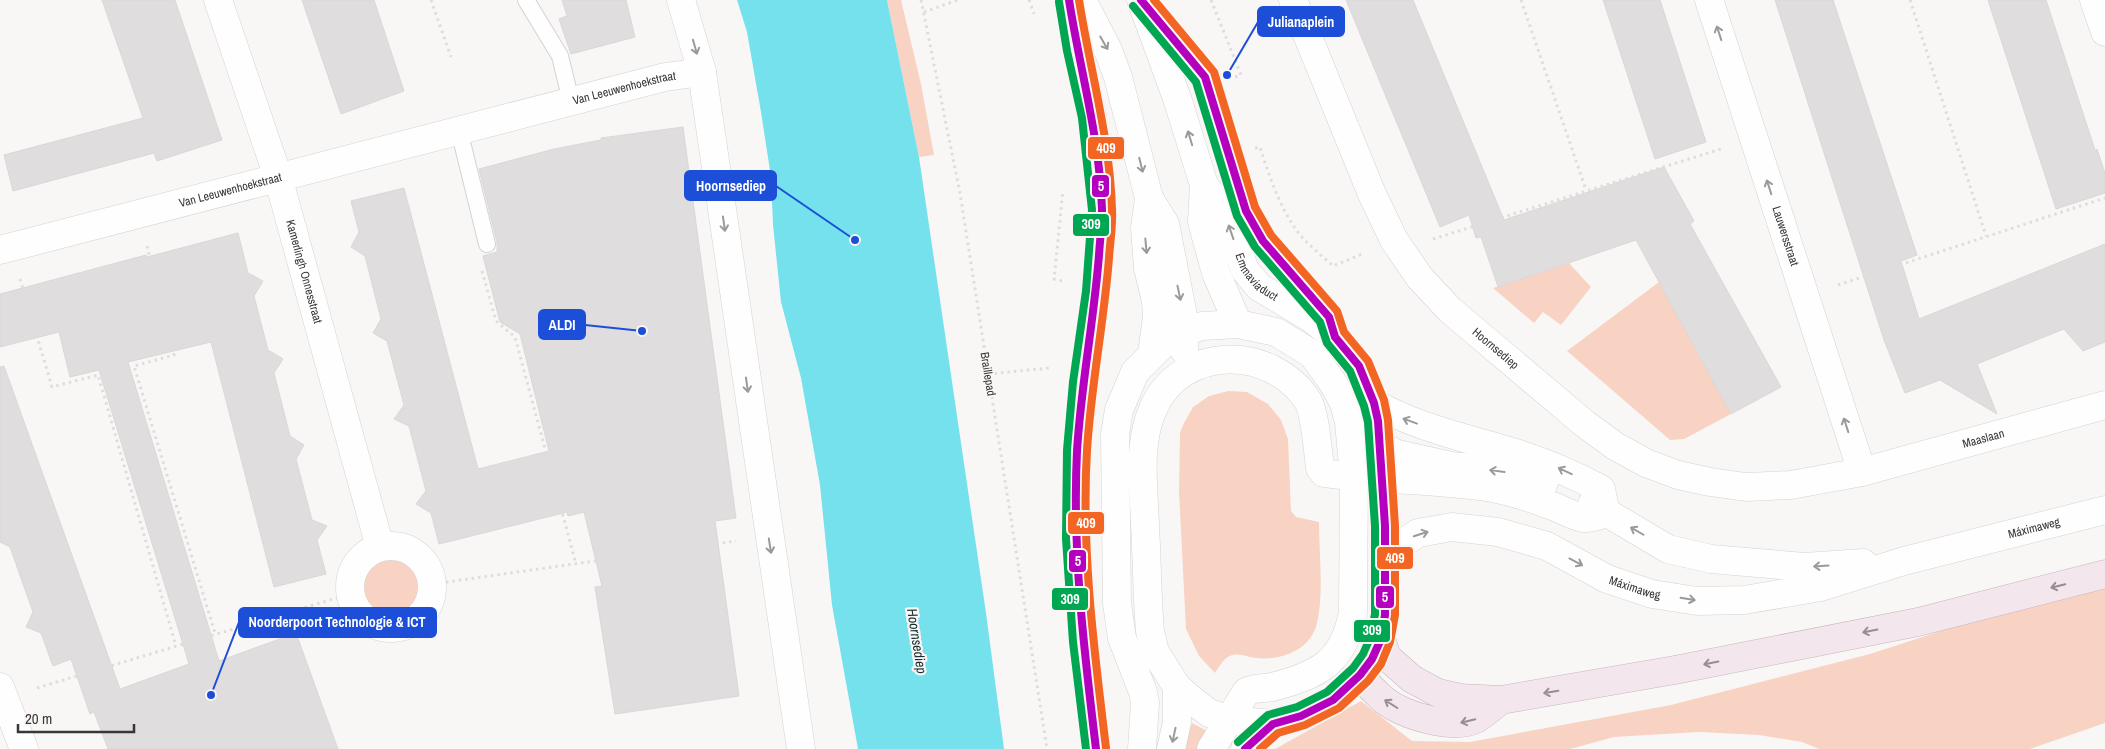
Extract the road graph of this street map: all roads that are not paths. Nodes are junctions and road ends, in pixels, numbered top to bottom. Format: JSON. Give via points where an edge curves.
{"nodes":[{"id":1,"x":218,"y":0,"type":"edge"},
{"id":2,"x":526,"y":0,"type":"edge"},
{"id":3,"x":681,"y":0,"type":"edge"},
{"id":4,"x":1069,"y":0,"type":"edge"},
{"id":5,"x":1082,"y":0,"type":"edge"},
{"id":6,"x":1141,"y":0,"type":"edge"},
{"id":7,"x":1293,"y":0,"type":"edge"},
{"id":8,"x":1709,"y":0,"type":"edge"},
{"id":9,"x":2094,"y":0,"type":"edge"},
{"id":10,"x":2105,"y":32,"type":"edge"},
{"id":11,"x":702,"y":72,"type":"junction"},
{"id":12,"x":571,"y":101,"type":"junction"},
{"id":13,"x":459,"y":130,"type":"junction"},
{"id":14,"x":278,"y":177,"type":"junction"},
{"id":15,"x":1204,"y":184,"type":"junction"},
{"id":16,"x":1149,"y":198,"type":"junction"},
{"id":17,"x":487,"y":244,"type":"road end"},
{"id":18,"x":6,"y":249,"type":"edge"},
{"id":19,"x":1238,"y":324,"type":"junction"},
{"id":20,"x":1184,"y":332,"type":"junction"},
{"id":21,"x":1335,"y":337,"type":"junction"},
{"id":22,"x":1152,"y":354,"type":"junction"},
{"id":23,"x":1183,"y":373,"type":"junction"},
{"id":24,"x":1374,"y":403,"type":"junction"},
{"id":25,"x":2105,"y":405,"type":"edge"},
{"id":26,"x":1350,"y":422,"type":"junction"},
{"id":27,"x":1380,"y":446,"type":"junction"},
{"id":28,"x":1862,"y":472,"type":"junction"},
{"id":29,"x":1354,"y":478,"type":"junction"},
{"id":30,"x":1383,"y":479,"type":"junction"},
{"id":31,"x":2105,"y":510,"type":"edge"},
{"id":32,"x":1606,"y":514,"type":"junction"},
{"id":33,"x":380,"y":547,"type":"junction"},
{"id":34,"x":1904,"y":561,"type":"junction"},
{"id":35,"x":1385,"y":564,"type":"junction"},
{"id":36,"x":2105,"y":574,"type":"edge"},
{"id":37,"x":1381,"y":639,"type":"junction"},
{"id":38,"x":1343,"y":646,"type":"junction"},
{"id":39,"x":1360,"y":675,"type":"junction"},
{"id":40,"x":1178,"y":687,"type":"junction"},
{"id":41,"x":3,"y":693,"type":"edge"},
{"id":42,"x":1501,"y":700,"type":"junction"},
{"id":43,"x":1228,"y":720,"type":"junction"},
{"id":44,"x":1273,"y":724,"type":"junction"},
{"id":45,"x":24,"y":749,"type":"edge"},
{"id":46,"x":801,"y":749,"type":"edge"},
{"id":47,"x":1096,"y":749,"type":"edge"},
{"id":48,"x":1142,"y":749,"type":"edge"},
{"id":49,"x":1171,"y":749,"type":"edge"},
{"id":50,"x":1211,"y":749,"type":"edge"},
{"id":51,"x":1245,"y":749,"type":"edge"}],
"edges":[{"from":1,"to":14,"type":"main road","name":"Kamerlingh Onnesstraat"},
{"from":2,"to":12,"type":"lane","via":[[560,56]]},
{"from":3,"to":11,"type":"main road","one_way":true},
{"from":4,"to":47,"type":"main road","via":[[1092,116],[1102,210],[1077,470],[1076,538],[1083,640]]},
{"from":5,"to":16,"type":"main road","one_way":true,"via":[[1118,77]]},
{"from":15,"to":6,"type":"main road","name":"Emmaviaduct","one_way":true},
{"from":6,"to":21,"type":"lane","name":"Emmaviaduct","via":[[1205,77],[1246,211],[1263,241],[1329,317]]},
{"from":7,"to":28,"type":"main road","name":"Hoornsediep","via":[[1394,240],[1420,278],[1450,310],[1552,396],[1615,446],[1678,475],[1746,487],[1791,485]]},
{"from":28,"to":8,"type":"main road","name":"Lauwersstraat","one_way":true},
{"from":9,"to":10,"type":"main road"},
{"from":11,"to":12,"type":"main road","name":"Van Leeuwenhoekstraat","via":[[665,77]]},
{"from":11,"to":46,"type":"main road","one_way":true},
{"from":12,"to":13,"type":"main road","name":"Van Leeuwenhoekstraat"},
{"from":13,"to":14,"type":"main road","name":"Van Leeuwenhoekstraat"},
{"from":13,"to":17,"type":"lane"},
{"from":14,"to":18,"type":"main road","name":"Van Leeuwenhoekstraat"},
{"from":14,"to":33,"type":"main road","name":"Kamerlingh Onnesstraat"},
{"from":15,"to":19,"type":"main road","name":"Emmaviaduct","via":[[1202,222],[1216,273]]},
{"from":21,"to":15,"type":"main road","name":"Emmaviaduct","one_way":true,"via":[[1259,286],[1245,270],[1223,209]]},
{"from":16,"to":20,"type":"main road","one_way":true,"via":[[1165,224]]},
{"from":16,"to":22,"type":"main road","one_way":true,"via":[[1145,228],[1157,317]]},
{"from":19,"to":20,"type":"main road","via":[[1202,326]]},
{"from":19,"to":26,"type":"main road","via":[[1276,332],[1312,354],[1333,383]]},
{"from":20,"to":22,"type":"main road","via":[[1168,339]]},
{"from":20,"to":23,"type":"main road"},
{"from":21,"to":24,"type":"main road","via":[[1359,366]]},
{"from":22,"to":48,"type":"main road","via":[[1135,372],[1119,410],[1115,434],[1117,603],[1122,638],[1145,703]]},
{"from":23,"to":29,"type":"main road","via":[[1218,359],[1244,360],[1267,366],[1290,379],[1309,403],[1320,468],[1324,473]]},
{"from":23,"to":40,"type":"main road","via":[[1164,389],[1153,409],[1143,450],[1150,631],[1155,652]]},
{"from":24,"to":27,"type":"main road"},
{"from":32,"to":24,"type":"main road","one_way":true,"via":[[1601,489],[1583,479],[1551,464],[1394,415]]},
{"from":25,"to":28,"type":"main road","name":"Maaslaan"},
{"from":26,"to":27,"type":"main road","name":"Máximaweg"},
{"from":26,"to":29,"type":"main road"},
{"from":27,"to":30,"type":"main road"},
{"from":32,"to":27,"type":"main road","name":"Máximaweg","one_way":true,"via":[[1580,496],[1501,470],[1451,466],[1397,454]]},
{"from":29,"to":30,"type":"main road"},
{"from":29,"to":38,"type":"main road","via":[[1353,612],[1350,632]]},
{"from":30,"to":32,"type":"main road","via":[[1493,488],[1582,518]]},
{"from":30,"to":35,"type":"main road"},
{"from":31,"to":34,"type":"main road","name":"Máximaweg"},
{"from":34,"to":32,"type":"main road","name":"Máximaweg","one_way":true,"via":[[1805,567],[1711,559],[1668,549]]},
{"from":33,"to":33,"type":"main road","via":[[356,564],[350,594],[363,618],[375,626],[403,627],[425,611],[431,598],[433,584],[429,570],[421,558],[409,550]]},
{"from":35,"to":34,"type":"main road","name":"Máximaweg","one_way":true,"via":[[1400,545],[1418,533],[1452,527],[1498,532],[1547,546],[1607,579],[1652,594],[1697,601],[1744,600],[1821,587]]},
{"from":35,"to":37,"type":"main road","via":[[1385,614]]},
{"from":36,"to":42,"type":"highway","one_way":true,"via":[[1918,622],[1675,670]]},
{"from":37,"to":39,"type":"main road"},
{"from":37,"to":42,"type":"highway","via":[[1387,657],[1412,679],[1438,693]]},
{"from":38,"to":39,"type":"main road"},
{"from":38,"to":43,"type":"main road","via":[[1312,674],[1270,687],[1250,689]]},
{"from":42,"to":39,"type":"highway","one_way":true,"via":[[1475,720],[1458,723],[1429,720],[1385,701]]},
{"from":39,"to":44,"type":"main road","via":[[1333,700],[1302,716]]},
{"from":40,"to":43,"type":"main road","via":[[1210,713]]},
{"from":40,"to":49,"type":"main road","one_way":true,"via":[[1177,722]]},
{"from":41,"to":45,"type":"main road"},
{"from":43,"to":44,"type":"main road"},
{"from":43,"to":50,"type":"main road"},
{"from":44,"to":51,"type":"main road"}]}
